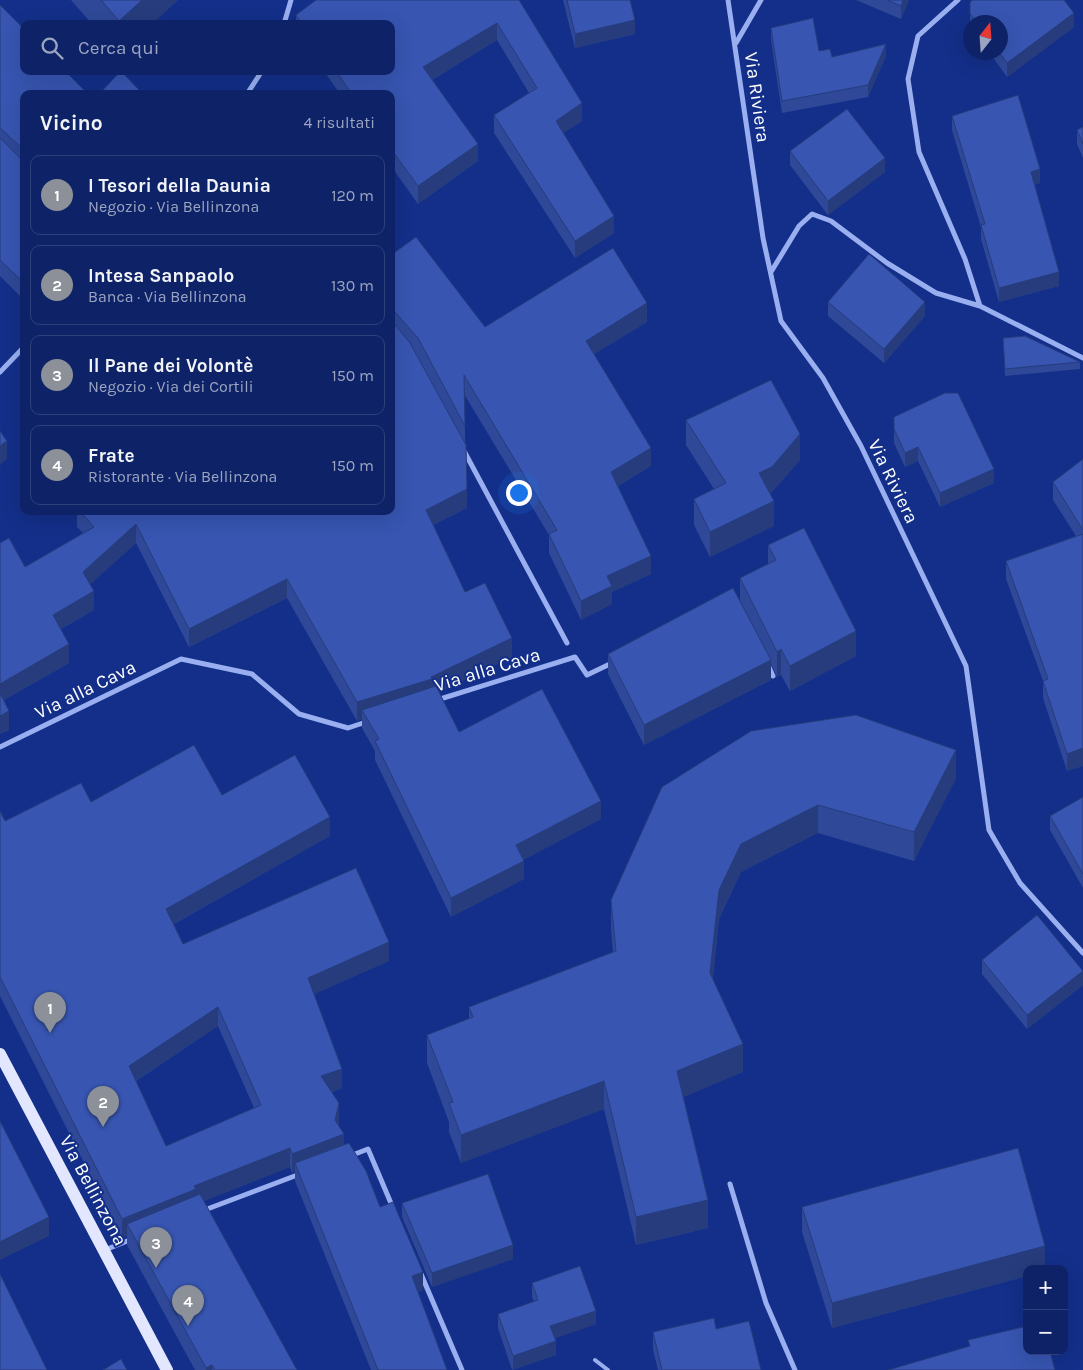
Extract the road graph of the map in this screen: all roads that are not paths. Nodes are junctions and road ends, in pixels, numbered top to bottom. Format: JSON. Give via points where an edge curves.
{"nodes":[{"id":1,"x":291,"y":0,"type":"edge"},
{"id":2,"x":728,"y":0,"type":"edge"},
{"id":3,"x":761,"y":0,"type":"edge"},
{"id":4,"x":958,"y":0,"type":"edge"},
{"id":5,"x":285,"y":20,"type":"edge"},
{"id":6,"x":736,"y":43,"type":"junction"},
{"id":7,"x":259,"y":75,"type":"edge"},
{"id":8,"x":250,"y":90,"type":"edge"},
{"id":9,"x":771,"y":272,"type":"junction"},
{"id":10,"x":980,"y":306,"type":"junction"},
{"id":11,"x":20,"y":351,"type":"edge"},
{"id":12,"x":1083,"y":358,"type":"edge"},
{"id":13,"x":0,"y":372,"type":"edge"},
{"id":14,"x":460,"y":445,"type":"edge"},
{"id":15,"x":567,"y":642,"type":"dead end"},
{"id":16,"x":622,"y":658,"type":"edge"},
{"id":17,"x":765,"y":659,"type":"edge"},
{"id":18,"x":773,"y":676,"type":"edge"},
{"id":19,"x":433,"y":701,"type":"edge"},
{"id":20,"x":376,"y":719,"type":"edge"},
{"id":21,"x":0,"y":747,"type":"edge"},
{"id":22,"x":1083,"y":953,"type":"edge"},
{"id":23,"x":0,"y":1054,"type":"edge"},
{"id":24,"x":341,"y":1159,"type":"edge"},
{"id":25,"x":305,"y":1172,"type":"edge"},
{"id":26,"x":730,"y":1184,"type":"dead end"},
{"id":27,"x":394,"y":1211,"type":"edge"},
{"id":28,"x":197,"y":1213,"type":"edge"},
{"id":29,"x":143,"y":1234,"type":"edge"},
{"id":30,"x":105,"y":1250,"type":"junction"},
{"id":31,"x":417,"y":1264,"type":"edge"},
{"id":32,"x":595,"y":1360,"type":"dead end"},
{"id":33,"x":167,"y":1370,"type":"edge"},
{"id":34,"x":462,"y":1370,"type":"edge"},
{"id":35,"x":608,"y":1370,"type":"edge"},
{"id":36,"x":795,"y":1370,"type":"edge"}],
"edges":[{"from":1,"to":5,"type":"street"},
{"from":2,"to":6,"type":"street","name":"Via Riviera"},
{"from":3,"to":6,"type":"street"},
{"from":4,"to":10,"type":"street","via":[[918,36],[908,79],[919,152],[965,259]]},
{"from":6,"to":9,"type":"street","name":"Via Riviera","via":[[763,238]]},
{"from":7,"to":8,"type":"street"},
{"from":9,"to":10,"type":"street","via":[[799,226],[812,214],[831,221],[887,263],[936,293]]},
{"from":9,"to":22,"type":"street","name":"Via Riviera","via":[[781,321],[823,378],[861,446],[966,666],[989,830],[1020,884]]},
{"from":10,"to":12,"type":"street"},
{"from":11,"to":13,"type":"street"},
{"from":14,"to":15,"type":"street"},
{"from":16,"to":19,"type":"street","name":"Via alla Cava","via":[[587,675],[575,657]]},
{"from":17,"to":18,"type":"street"},
{"from":20,"to":21,"type":"street","name":"Via alla Cava","via":[[348,728],[299,714],[252,674],[181,659]]},
{"from":23,"to":30,"type":"main road","name":"Via Bellinzona"},
{"from":24,"to":27,"type":"street","via":[[368,1149]]},
{"from":25,"to":28,"type":"street"},
{"from":26,"to":36,"type":"street","via":[[766,1303]]},
{"from":29,"to":30,"type":"street"},
{"from":30,"to":33,"type":"main road","name":"Via Bellinzona"},
{"from":31,"to":34,"type":"street"},
{"from":32,"to":35,"type":"lane"}]}
